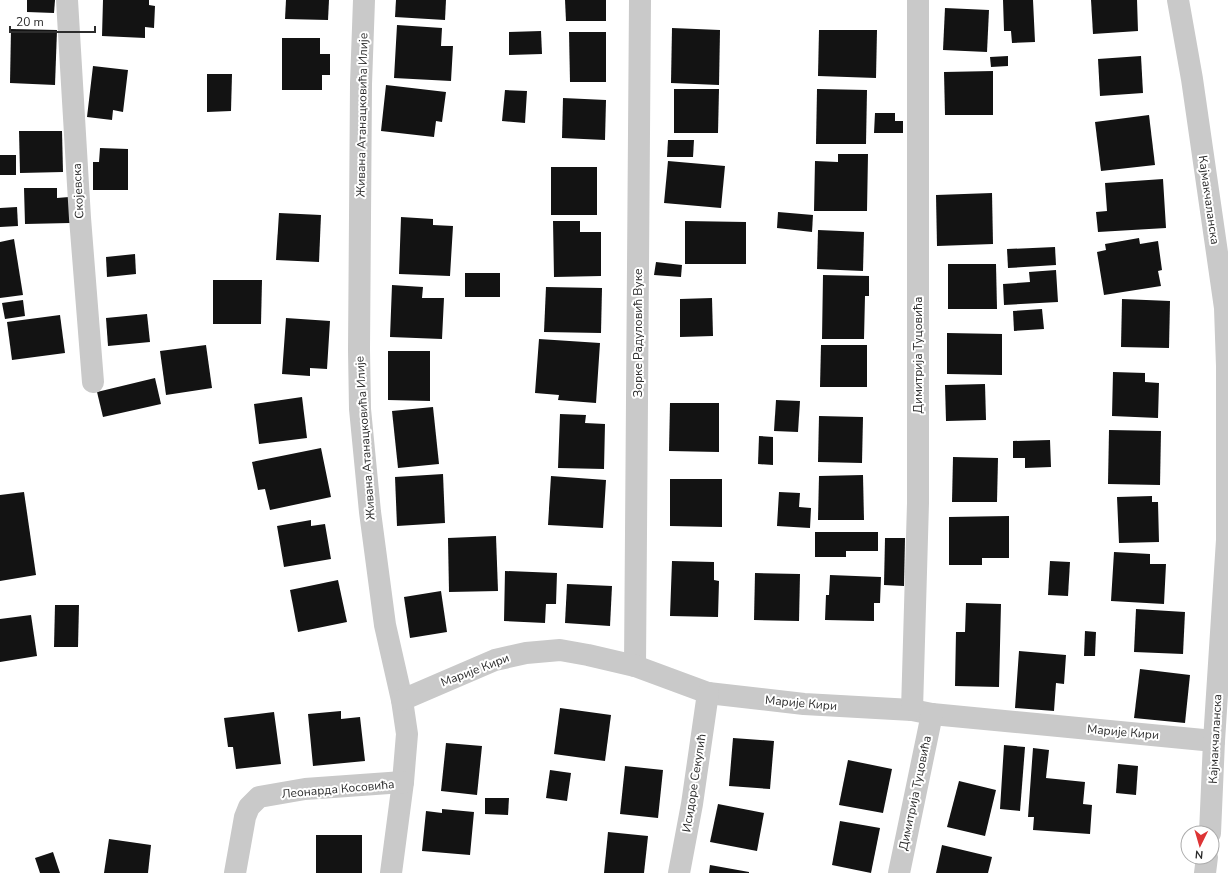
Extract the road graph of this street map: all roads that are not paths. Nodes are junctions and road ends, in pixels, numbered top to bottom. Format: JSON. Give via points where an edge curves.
{"nodes":[{"id":1,"x":67,"y":0,"type":"edge"},
{"id":2,"x":364,"y":0,"type":"edge"},
{"id":3,"x":640,"y":0,"type":"edge"},
{"id":4,"x":918,"y":0,"type":"edge"},
{"id":5,"x":1178,"y":0,"type":"edge"},
{"id":6,"x":93,"y":382,"type":"dead end"},
{"id":7,"x":635,"y":666,"type":"junction"},
{"id":8,"x":708,"y":693,"type":"junction"},
{"id":9,"x":402,"y":700,"type":"junction"},
{"id":10,"x":922,"y":712,"type":"junction"},
{"id":11,"x":1214,"y":741,"type":"junction"},
{"id":12,"x":403,"y":782,"type":"junction"},
{"id":13,"x":1210,"y":825,"type":"edge"},
{"id":14,"x":235,"y":873,"type":"edge"},
{"id":15,"x":392,"y":873,"type":"edge"},
{"id":16,"x":679,"y":873,"type":"edge"},
{"id":17,"x":899,"y":873,"type":"edge"}],
"edges":[{"from":1,"to":6,"type":"street","name":"Скојевска"},
{"from":2,"to":9,"type":"street","name":"Живана Атанацковића Илије","via":[[361,84],[360,409],[385,625]]},
{"from":3,"to":7,"type":"street","name":"Зорке Радуловић Вуке"},
{"from":4,"to":10,"type":"street","name":"Димитрија Туцовића","via":[[918,495]]},
{"from":5,"to":11,"type":"street","name":"Кајмакчаланска","via":[[1225,308],[1227,540]]},
{"from":7,"to":8,"type":"street","name":"Марије Кири"},
{"from":7,"to":9,"type":"street","name":"Марије Кири","via":[[560,650],[526,653],[495,660]]},
{"from":8,"to":10,"type":"street","name":"Марије Кири","via":[[804,704]]},
{"from":8,"to":16,"type":"street","name":"Исидоре Секулић"},
{"from":9,"to":12,"type":"street","name":"Живана Атанацковића Илије","via":[[407,734]]},
{"from":10,"to":11,"type":"street","name":"Марије Кири"},
{"from":10,"to":17,"type":"street","name":"Димитрија Туцовића"},
{"from":11,"to":13,"type":"street","name":"Кајмакчаланска"},
{"from":12,"to":14,"type":"street","name":"Леонарда Косовића","via":[[305,789],[259,797],[249,807],[245,817]]},
{"from":12,"to":15,"type":"street","name":"Живана Атанацковића Илије"}]}
